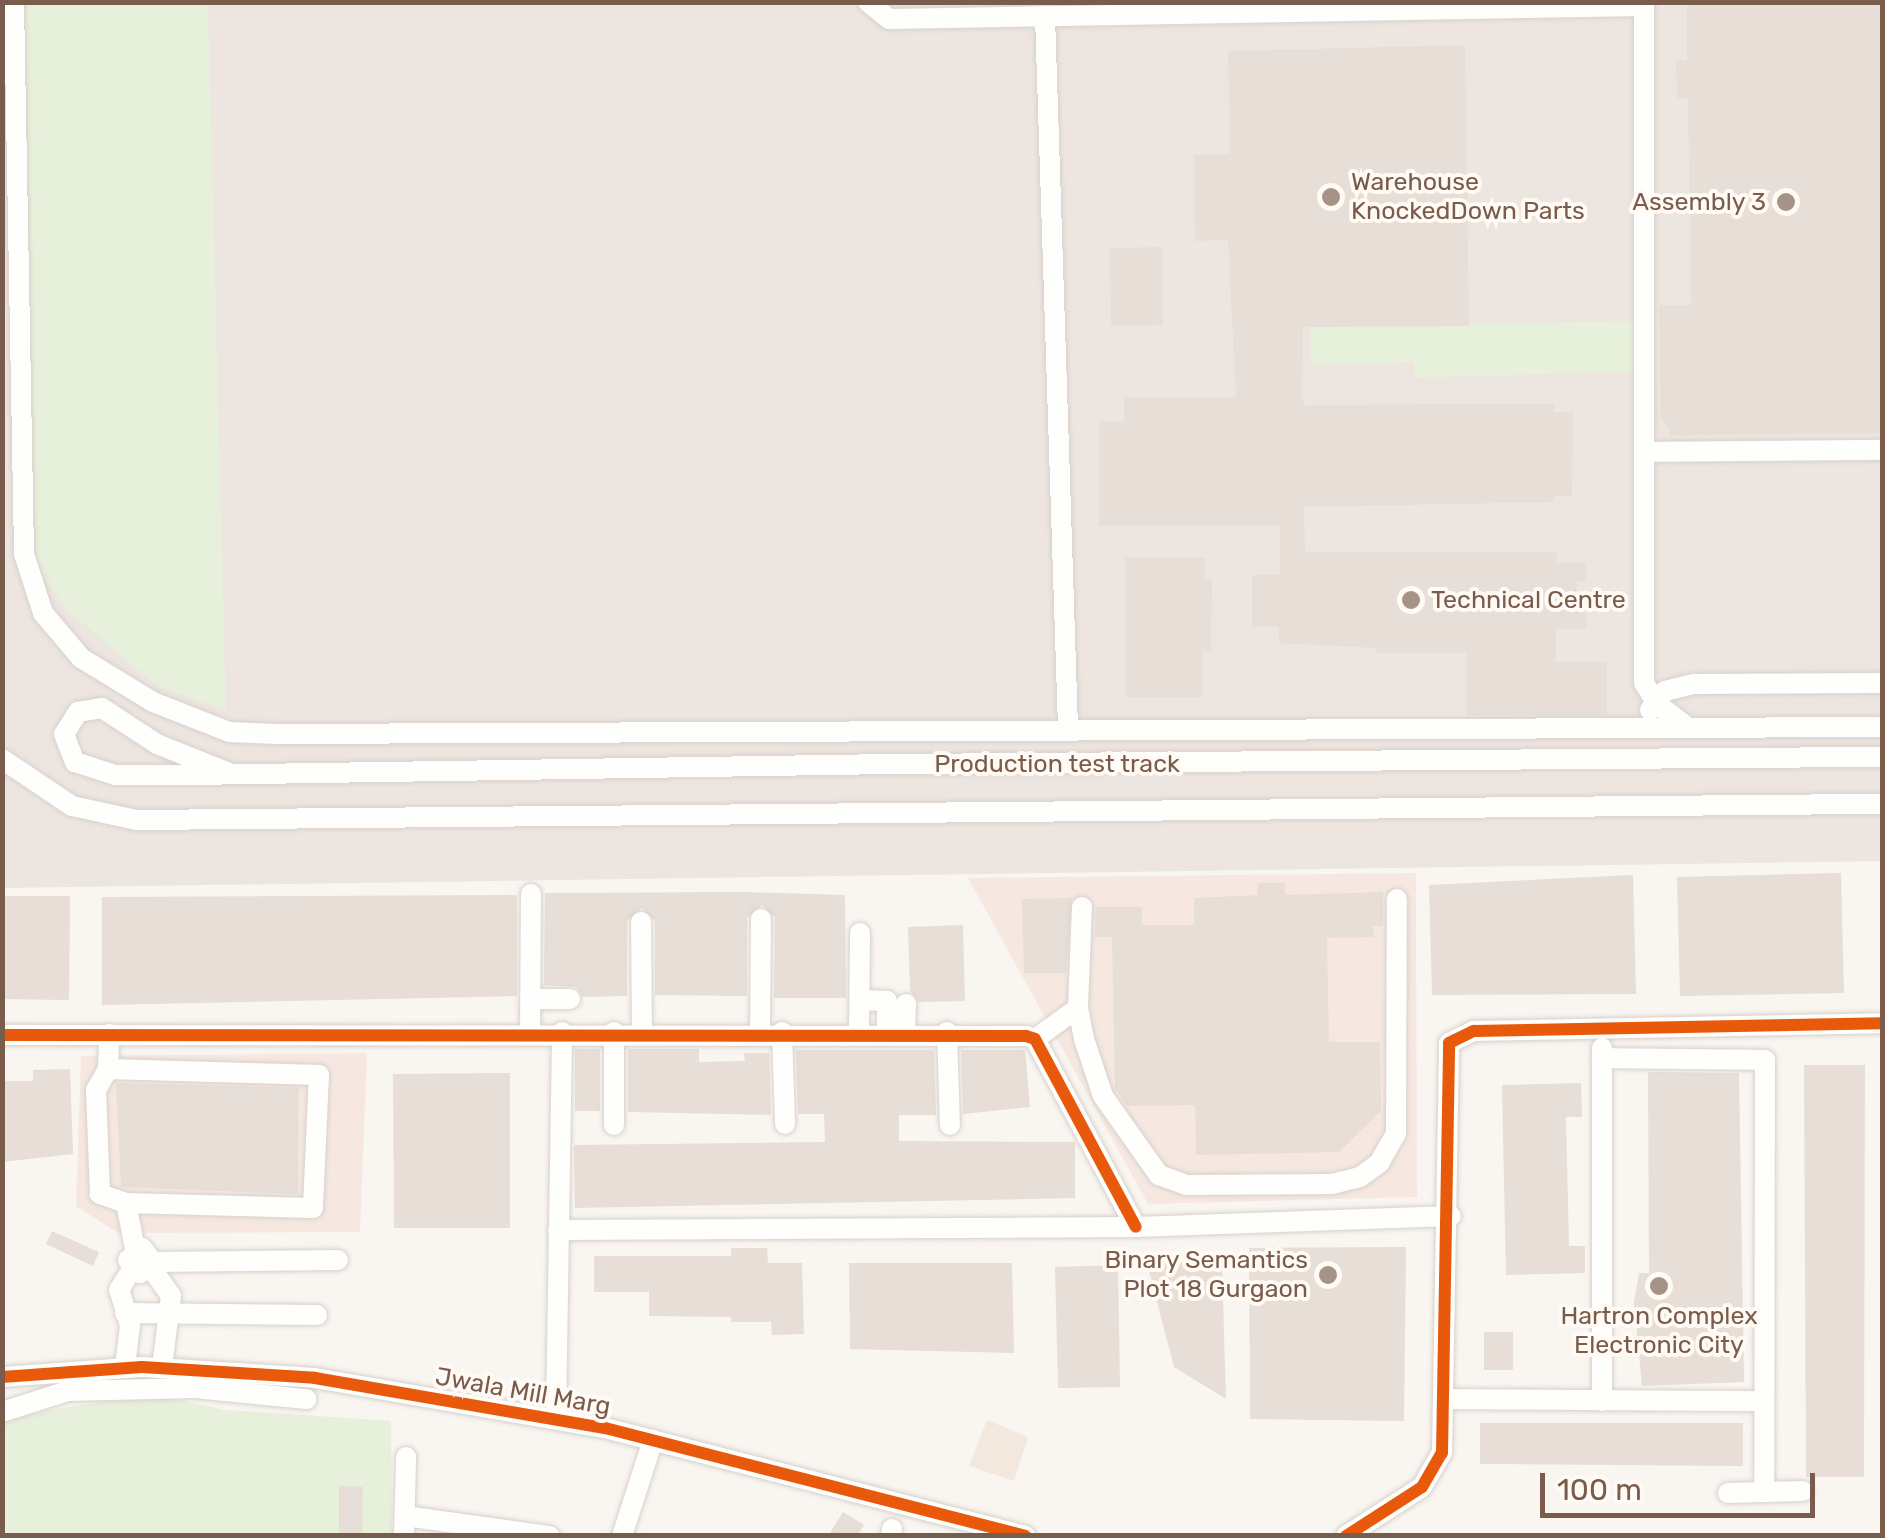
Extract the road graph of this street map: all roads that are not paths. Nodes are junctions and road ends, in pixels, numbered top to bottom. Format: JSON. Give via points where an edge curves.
{"nodes":[{"id":1,"x":14,"y":2,"type":"edge"},
{"id":2,"x":868,"y":2,"type":"edge"},
{"id":3,"x":1644,"y":4,"type":"edge"},
{"id":4,"x":1045,"y":16,"type":"junction"},
{"id":5,"x":1882,"y":450,"type":"edge"},
{"id":6,"x":1645,"y":452,"type":"junction"},
{"id":7,"x":1882,"y":683,"type":"edge"},
{"id":8,"x":1657,"y":704,"type":"junction"},
{"id":9,"x":1684,"y":724,"type":"junction"},
{"id":10,"x":1604,"y":725,"type":"junction"},
{"id":11,"x":1882,"y":727,"type":"edge"},
{"id":12,"x":1068,"y":730,"type":"junction"},
{"id":13,"x":1882,"y":757,"type":"edge"},
{"id":14,"x":2,"y":759,"type":"edge"},
{"id":15,"x":232,"y":774,"type":"junction"},
{"id":16,"x":1882,"y":804,"type":"edge"},
{"id":17,"x":531,"y":894,"type":"dead end"},
{"id":18,"x":1397,"y":899,"type":"dead end"},
{"id":19,"x":1082,"y":907,"type":"dead end"},
{"id":20,"x":760,"y":919,"type":"dead end"},
{"id":21,"x":641,"y":922,"type":"dead end"},
{"id":22,"x":860,"y":933,"type":"dead end"},
{"id":23,"x":531,"y":999,"type":"junction"},
{"id":24,"x":570,"y":999,"type":"dead end"},
{"id":25,"x":860,"y":1000,"type":"junction"},
{"id":26,"x":1078,"y":1008,"type":"junction"},
{"id":27,"x":1882,"y":1023,"type":"edge"},
{"id":28,"x":1765,"y":1026,"type":"junction"},
{"id":29,"x":1602,"y":1028,"type":"junction"},
{"id":30,"x":562,"y":1032,"type":"junction"},
{"id":31,"x":614,"y":1032,"type":"junction"},
{"id":32,"x":642,"y":1032,"type":"junction"},
{"id":33,"x":771,"y":1032,"type":"junction"},
{"id":34,"x":859,"y":1032,"type":"junction"},
{"id":35,"x":947,"y":1032,"type":"junction"},
{"id":36,"x":530,"y":1033,"type":"junction"},
{"id":37,"x":896,"y":1033,"type":"junction"},
{"id":38,"x":109,"y":1034,"type":"junction"},
{"id":39,"x":2,"y":1036,"type":"edge"},
{"id":40,"x":1034,"y":1039,"type":"junction"},
{"id":41,"x":1602,"y":1058,"type":"junction"},
{"id":42,"x":1765,"y":1060,"type":"junction"},
{"id":43,"x":108,"y":1069,"type":"junction"},
{"id":44,"x":785,"y":1124,"type":"dead end"},
{"id":45,"x":614,"y":1125,"type":"dead end"},
{"id":46,"x":950,"y":1125,"type":"dead end"},
{"id":47,"x":126,"y":1203,"type":"junction"},
{"id":48,"x":1450,"y":1216,"type":"junction"},
{"id":49,"x":1136,"y":1227,"type":"junction"},
{"id":50,"x":558,"y":1230,"type":"junction"},
{"id":51,"x":338,"y":1260,"type":"dead end"},
{"id":52,"x":143,"y":1262,"type":"junction"},
{"id":53,"x":125,"y":1314,"type":"junction"},
{"id":54,"x":317,"y":1315,"type":"dead end"},
{"id":55,"x":168,"y":1316,"type":"junction"},
{"id":56,"x":162,"y":1367,"type":"junction"},
{"id":57,"x":124,"y":1368,"type":"junction"},
{"id":58,"x":2,"y":1377,"type":"edge"},
{"id":59,"x":306,"y":1398,"type":"dead end"},
{"id":60,"x":1446,"y":1399,"type":"junction"},
{"id":61,"x":1763,"y":1401,"type":"junction"},
{"id":62,"x":1602,"y":1402,"type":"junction"},
{"id":63,"x":2,"y":1412,"type":"edge"},
{"id":64,"x":556,"y":1418,"type":"junction"},
{"id":65,"x":653,"y":1440,"type":"junction"},
{"id":66,"x":406,"y":1457,"type":"dead end"},
{"id":67,"x":1764,"y":1492,"type":"junction"},
{"id":68,"x":1802,"y":1492,"type":"dead end"},
{"id":69,"x":1728,"y":1493,"type":"dead end"},
{"id":70,"x":404,"y":1526,"type":"edge"},
{"id":71,"x":1357,"y":1532,"type":"edge"},
{"id":72,"x":550,"y":1536,"type":"edge"},
{"id":73,"x":622,"y":1536,"type":"edge"},
{"id":74,"x":1025,"y":1536,"type":"edge"}],
"edges":[{"from":1,"to":12,"type":"street","via":[[24,554],[43,613],[82,658],[152,702],[229,732]]},
{"from":2,"to":4,"type":"street","via":[[889,18]]},
{"from":3,"to":4,"type":"street"},
{"from":3,"to":6,"type":"street"},
{"from":4,"to":12,"type":"street"},
{"from":5,"to":6,"type":"street"},
{"from":6,"to":8,"type":"street","via":[[1644,684]]},
{"from":7,"to":8,"type":"street","via":[[1694,684],[1665,691]]},
{"from":8,"to":9,"type":"street"},
{"from":8,"to":10,"type":"street","via":[[1636,720]]},
{"from":9,"to":10,"type":"street"},
{"from":9,"to":11,"type":"street"},
{"from":10,"to":12,"type":"street"},
{"from":13,"to":15,"type":"street","name":"Production test track"},
{"from":14,"to":16,"type":"street","via":[[72,806],[136,820]]},
{"from":15,"to":15,"type":"street","name":"Production test track","via":[[90,771],[75,762],[64,734],[78,712],[102,708],[157,744]]},
{"from":17,"to":23,"type":"street"},
{"from":18,"to":26,"type":"street","via":[[1399,1118],[1379,1163],[1347,1182],[1186,1184],[1159,1175],[1103,1096]]},
{"from":19,"to":26,"type":"street"},
{"from":20,"to":33,"type":"street"},
{"from":21,"to":32,"type":"street"},
{"from":22,"to":25,"type":"street"},
{"from":23,"to":24,"type":"street"},
{"from":23,"to":36,"type":"street"},
{"from":25,"to":34,"type":"street"},
{"from":25,"to":37,"type":"street","via":[[896,1003]]},
{"from":26,"to":40,"type":"street"},
{"from":27,"to":28,"type":"street"},
{"from":28,"to":29,"type":"street"},
{"from":28,"to":42,"type":"street"},
{"from":29,"to":41,"type":"street"},
{"from":29,"to":48,"type":"street","via":[[1474,1030],[1449,1043]]},
{"from":30,"to":31,"type":"street"},
{"from":30,"to":36,"type":"street"},
{"from":30,"to":50,"type":"street"},
{"from":31,"to":32,"type":"street"},
{"from":31,"to":45,"type":"street"},
{"from":32,"to":33,"type":"street"},
{"from":33,"to":34,"type":"street"},
{"from":33,"to":44,"type":"street"},
{"from":34,"to":37,"type":"street"},
{"from":35,"to":37,"type":"street"},
{"from":35,"to":40,"type":"street"},
{"from":35,"to":46,"type":"street"},
{"from":36,"to":38,"type":"street"},
{"from":38,"to":39,"type":"street"},
{"from":38,"to":43,"type":"street"},
{"from":40,"to":49,"type":"street"},
{"from":41,"to":42,"type":"street"},
{"from":41,"to":62,"type":"street"},
{"from":42,"to":61,"type":"street"},
{"from":43,"to":47,"type":"street","via":[[96,1090],[98,1185],[108,1200]]},
{"from":43,"to":47,"type":"street","via":[[314,1074],[321,1081],[313,1208]]},
{"from":47,"to":52,"type":"street"},
{"from":48,"to":49,"type":"street"},
{"from":48,"to":60,"type":"street"},
{"from":49,"to":50,"type":"street"},
{"from":50,"to":64,"type":"street"},
{"from":51,"to":52,"type":"street"},
{"from":52,"to":53,"type":"street","via":[[119,1290]]},
{"from":52,"to":55,"type":"street","via":[[169,1286]]},
{"from":53,"to":55,"type":"street"},
{"from":53,"to":57,"type":"street","via":[[130,1330]]},
{"from":54,"to":55,"type":"street"},
{"from":55,"to":56,"type":"street"},
{"from":56,"to":57,"type":"street","name":"Jwala Mill Marg"},
{"from":56,"to":64,"type":"street","name":"Jwala Mill Marg","via":[[316,1378]]},
{"from":57,"to":58,"type":"street","name":"Jwala Mill Marg"},
{"from":59,"to":63,"type":"street","via":[[195,1388],[68,1391]]},
{"from":60,"to":62,"type":"street"},
{"from":60,"to":71,"type":"street","via":[[1434,1472]]},
{"from":61,"to":62,"type":"street"},
{"from":61,"to":67,"type":"street"},
{"from":64,"to":65,"type":"street","name":"Jwala Mill Marg"},
{"from":65,"to":73,"type":"street"},
{"from":65,"to":74,"type":"street","name":"Jwala Mill Marg"},
{"from":66,"to":70,"type":"street"},
{"from":67,"to":68,"type":"street"},
{"from":67,"to":69,"type":"street"},
{"from":70,"to":72,"type":"street"}]}
